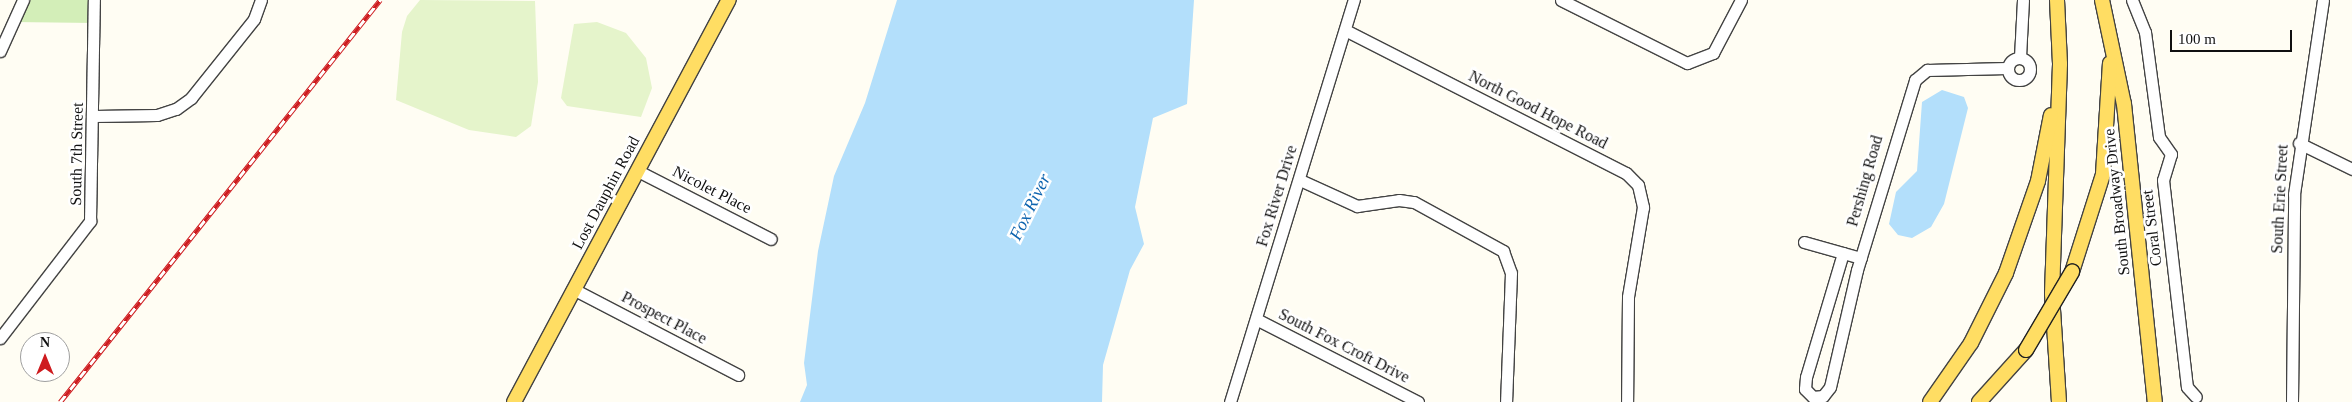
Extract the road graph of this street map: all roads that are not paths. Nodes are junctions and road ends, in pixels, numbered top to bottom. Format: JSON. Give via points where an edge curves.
{"nodes":[{"id":1,"x":23,"y":0,"type":"edge"},
{"id":2,"x":94,"y":0,"type":"edge"},
{"id":3,"x":261,"y":0,"type":"edge"},
{"id":4,"x":729,"y":0,"type":"edge"},
{"id":5,"x":1354,"y":0,"type":"edge"},
{"id":6,"x":1561,"y":0,"type":"edge"},
{"id":7,"x":1741,"y":0,"type":"edge"},
{"id":8,"x":2023,"y":0,"type":"edge"},
{"id":9,"x":2057,"y":0,"type":"edge"},
{"id":10,"x":2102,"y":0,"type":"edge"},
{"id":11,"x":2132,"y":0,"type":"edge"},
{"id":12,"x":2323,"y":0,"type":"edge"},
{"id":13,"x":1345,"y":30,"type":"junction"},
{"id":14,"x":0,"y":51,"type":"edge"},
{"id":15,"x":2058,"y":55,"type":"junction"},
{"id":16,"x":2020,"y":57,"type":"junction"},
{"id":17,"x":2008,"y":68,"type":"junction"},
{"id":18,"x":94,"y":116,"type":"junction"},
{"id":19,"x":2299,"y":143,"type":"junction"},
{"id":20,"x":2352,"y":169,"type":"edge"},
{"id":21,"x":638,"y":170,"type":"junction"},
{"id":22,"x":1300,"y":180,"type":"junction"},
{"id":23,"x":770,"y":239,"type":"dead end"},
{"id":24,"x":1804,"y":242,"type":"dead end"},
{"id":25,"x":1843,"y":253,"type":"junction"},
{"id":26,"x":1861,"y":258,"type":"junction"},
{"id":27,"x":575,"y":290,"type":"junction"},
{"id":28,"x":1256,"y":319,"type":"junction"},
{"id":29,"x":0,"y":338,"type":"edge"},
{"id":30,"x":738,"y":375,"type":"dead end"},
{"id":31,"x":2196,"y":397,"type":"dead end"},
{"id":32,"x":514,"y":402,"type":"edge"},
{"id":33,"x":1230,"y":402,"type":"edge"},
{"id":34,"x":1418,"y":402,"type":"edge"},
{"id":35,"x":1506,"y":402,"type":"edge"},
{"id":36,"x":1627,"y":402,"type":"edge"},
{"id":37,"x":1930,"y":402,"type":"edge"},
{"id":38,"x":1979,"y":402,"type":"edge"},
{"id":39,"x":2059,"y":402,"type":"edge"},
{"id":40,"x":2155,"y":402,"type":"edge"},
{"id":41,"x":2292,"y":402,"type":"edge"}],
"edges":[{"from":1,"to":14,"type":"street"},
{"from":2,"to":18,"type":"street","name":"South 7th Street"},
{"from":3,"to":18,"type":"street","via":[[254,19],[191,98],[176,109],[157,115]]},
{"from":4,"to":21,"type":"main road","name":"Lost Dauphin Road"},
{"from":5,"to":13,"type":"street","name":"Fox River Drive"},
{"from":6,"to":7,"type":"street","via":[[1687,63],[1713,53]]},
{"from":8,"to":16,"type":"street"},
{"from":9,"to":15,"type":"main road"},
{"from":10,"to":38,"type":"main road","bridge":true,"via":[[2110,68],[2108,144],[2099,194],[2072,272],[2026,350]]},
{"from":10,"to":40,"type":"main road","name":"South Broadway Drive","via":[[2124,104]]},
{"from":11,"to":31,"type":"street","name":"Coral Street","via":[[2145,32],[2159,137],[2171,154],[2163,180],[2187,388]]},
{"from":12,"to":19,"type":"street","name":"South Erie Street"},
{"from":13,"to":22,"type":"street","name":"Fox River Drive"},
{"from":13,"to":36,"type":"street","name":"North Good Hope Road","via":[[1626,173],[1643,199],[1632,268]]},
{"from":15,"to":37,"type":"main road","via":[[2038,181],[2014,252],[1984,320]]},
{"from":15,"to":39,"type":"main road","via":[[2052,294]]},
{"from":16,"to":17,"type":"street","via":[[2012,60]]},
{"from":16,"to":17,"type":"street","via":[[2030,66],[2027,78],[2014,79]]},
{"from":17,"to":26,"type":"street","name":"Pershing Road","via":[[1927,70],[1915,80]]},
{"from":18,"to":29,"type":"street","name":"South 7th Street","via":[[90,221]]},
{"from":19,"to":20,"type":"street"},
{"from":19,"to":41,"type":"street","name":"South Erie Street","via":[[2293,209]]},
{"from":21,"to":23,"type":"street","name":"Nicolet Place"},
{"from":21,"to":27,"type":"main road","name":"Lost Dauphin Road"},
{"from":22,"to":28,"type":"street","name":"Fox River Drive"},
{"from":22,"to":35,"type":"street","via":[[1357,206],[1399,200],[1414,202],[1498,246],[1511,274],[1510,373]]},
{"from":24,"to":25,"type":"street"},
{"from":25,"to":26,"type":"street"},
{"from":25,"to":26,"type":"street","name":"Pershing Road","via":[[1804,384],[1808,394],[1819,398],[1830,387]]},
{"from":27,"to":30,"type":"street","name":"Prospect Place"},
{"from":27,"to":32,"type":"main road","name":"Lost Dauphin Road"},
{"from":28,"to":33,"type":"street","name":"Fox River Drive"},
{"from":28,"to":34,"type":"street","name":"South Fox Croft Drive"}]}
